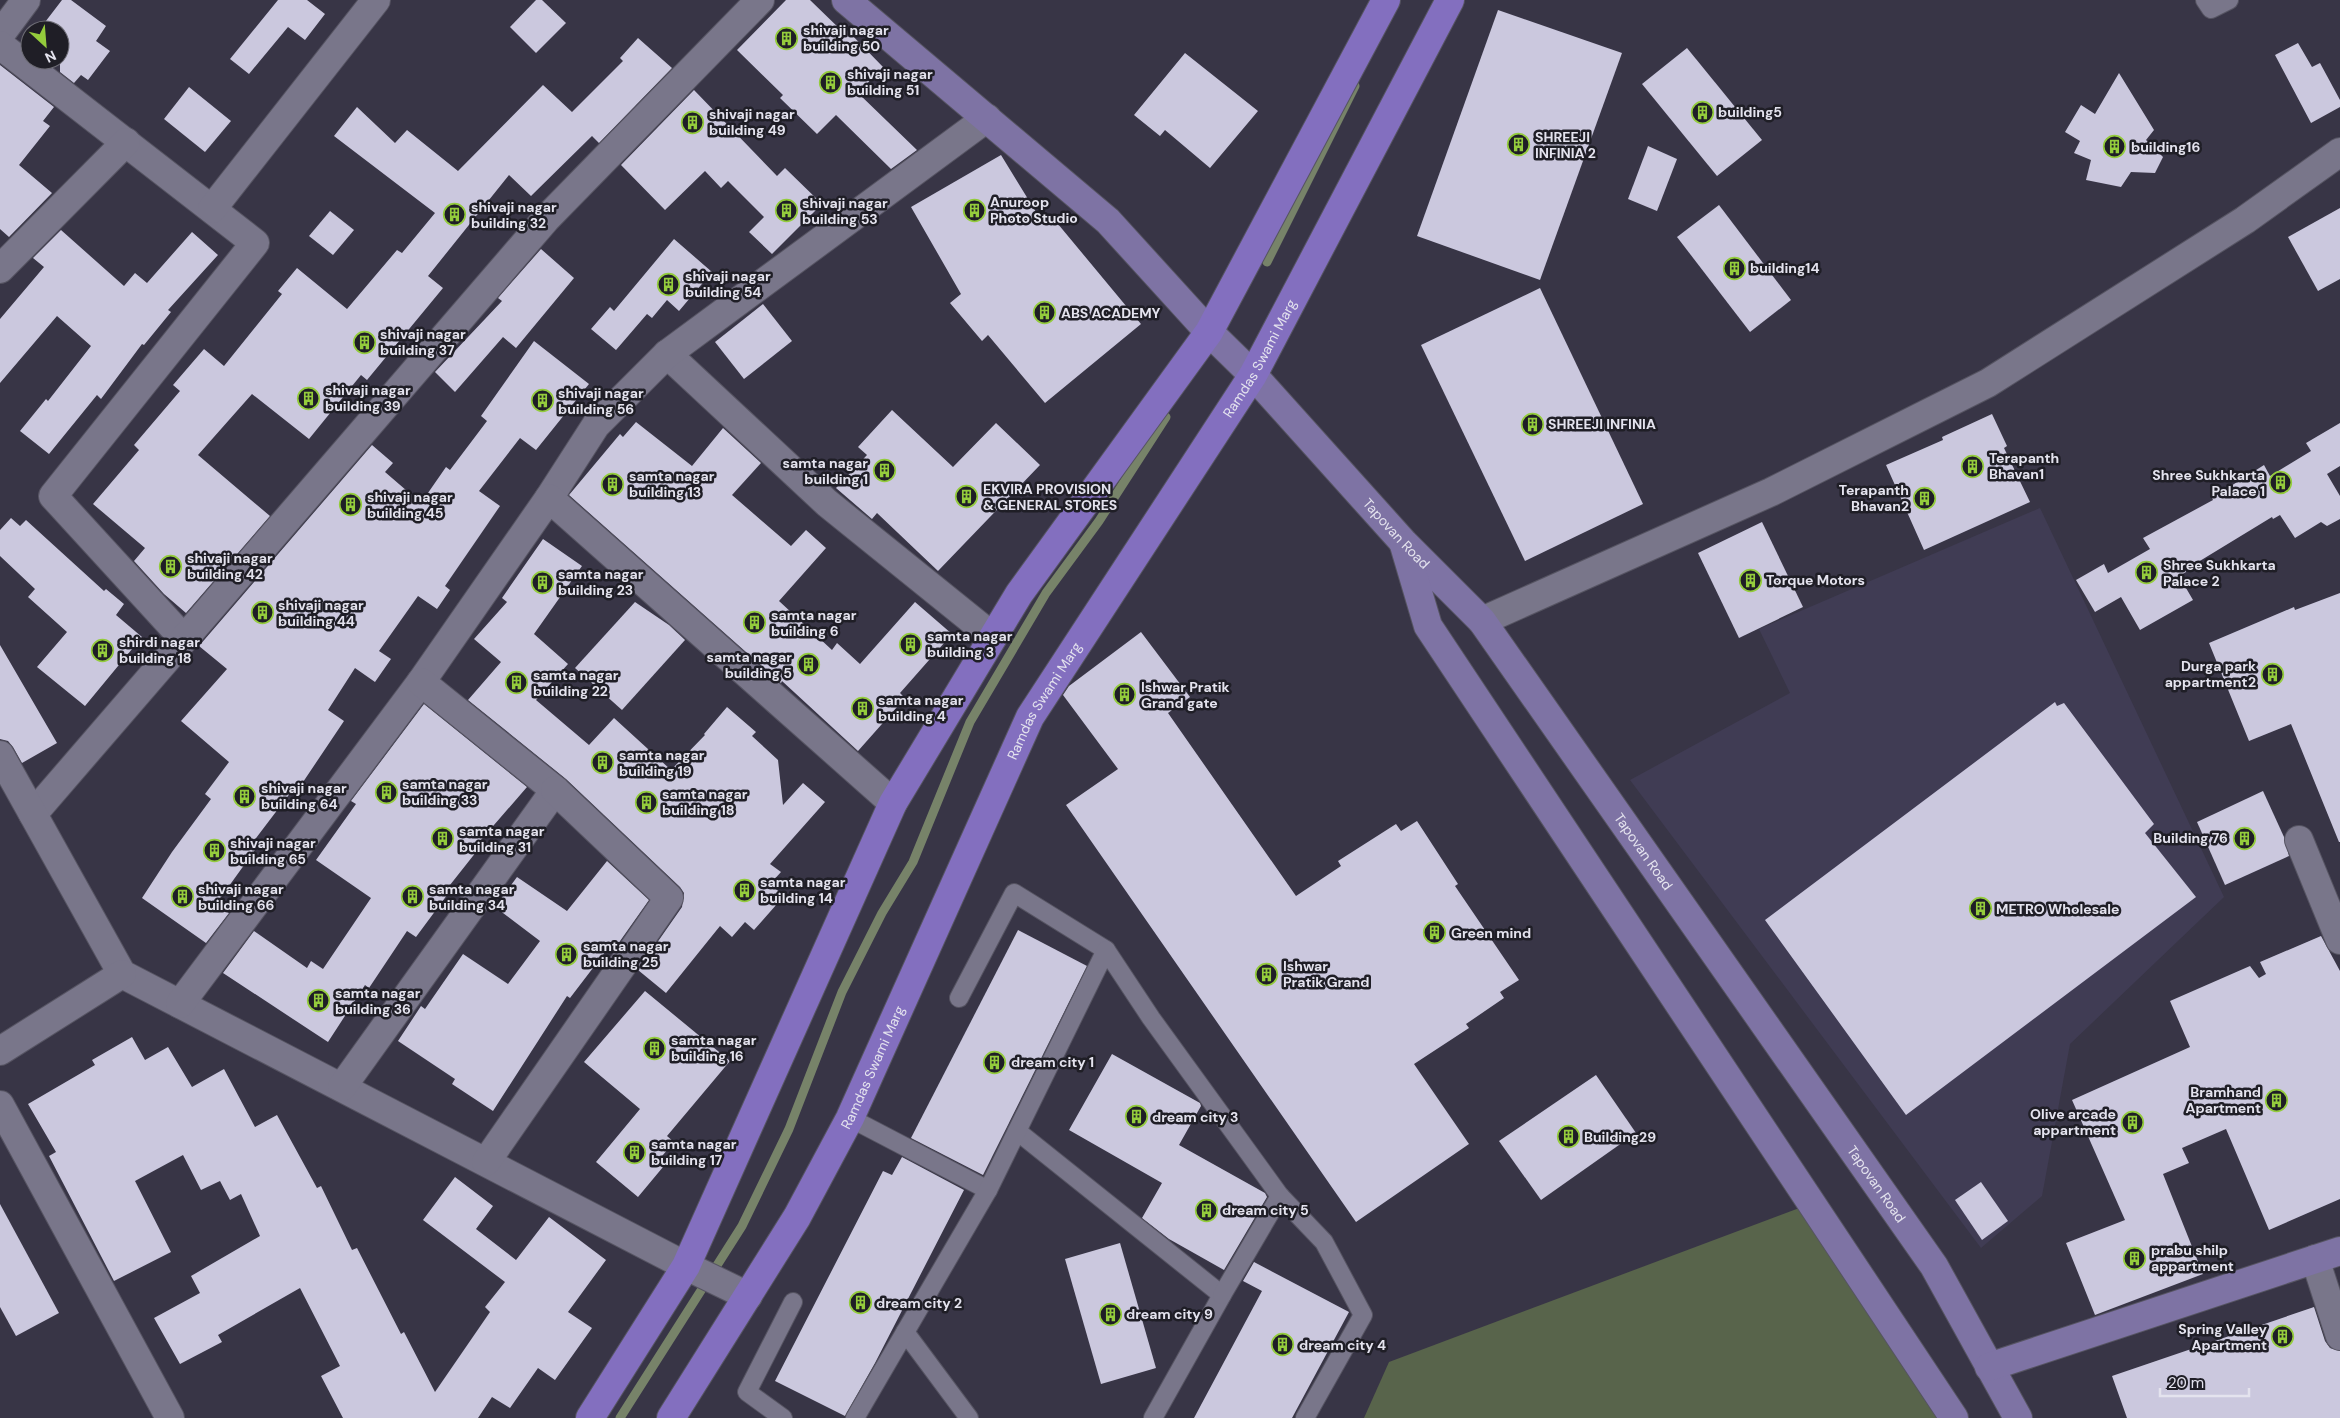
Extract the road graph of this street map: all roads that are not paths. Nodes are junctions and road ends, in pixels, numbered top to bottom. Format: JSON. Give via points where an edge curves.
{"nodes":[{"id":1,"x":26,"y":0,"type":"edge"},
{"id":2,"x":376,"y":0,"type":"edge"},
{"id":3,"x":760,"y":0,"type":"edge"},
{"id":4,"x":846,"y":0,"type":"edge"},
{"id":5,"x":1386,"y":0,"type":"edge"},
{"id":6,"x":1450,"y":0,"type":"edge"},
{"id":7,"x":2206,"y":0,"type":"edge"},
{"id":8,"x":2229,"y":0,"type":"edge"},
{"id":9,"x":0,"y":35,"type":"edge"},
{"id":10,"x":0,"y":45,"type":"edge"},
{"id":11,"x":987,"y":118,"type":"junction"},
{"id":12,"x":126,"y":142,"type":"junction"},
{"id":13,"x":2340,"y":152,"type":"edge"},
{"id":14,"x":212,"y":209,"type":"junction"},
{"id":15,"x":0,"y":268,"type":"edge"},
{"id":16,"x":1209,"y":332,"type":"junction"},
{"id":17,"x":667,"y":354,"type":"junction"},
{"id":18,"x":1253,"y":375,"type":"junction"},
{"id":19,"x":550,"y":498,"type":"junction"},
{"id":20,"x":1404,"y":543,"type":"junction"},
{"id":21,"x":1482,"y":620,"type":"junction"},
{"id":22,"x":993,"y":637,"type":"junction"},
{"id":23,"x":184,"y":639,"type":"junction"},
{"id":24,"x":421,"y":682,"type":"junction"},
{"id":25,"x":0,"y":755,"type":"edge"},
{"id":26,"x":555,"y":790,"type":"junction"},
{"id":27,"x":893,"y":803,"type":"junction"},
{"id":28,"x":33,"y":814,"type":"junction"},
{"id":29,"x":2299,"y":840,"type":"dead end"},
{"id":30,"x":2340,"y":940,"type":"edge"},
{"id":31,"x":1106,"y":950,"type":"junction"},
{"id":32,"x":122,"y":974,"type":"junction"},
{"id":33,"x":959,"y":998,"type":"dead end"},
{"id":34,"x":180,"y":1004,"type":"junction"},
{"id":35,"x":0,"y":1051,"type":"edge"},
{"id":36,"x":342,"y":1087,"type":"junction"},
{"id":37,"x":0,"y":1105,"type":"edge"},
{"id":38,"x":850,"y":1118,"type":"junction"},
{"id":39,"x":1016,"y":1131,"type":"junction"},
{"id":40,"x":486,"y":1162,"type":"junction"},
{"id":41,"x":988,"y":1190,"type":"junction"},
{"id":42,"x":1280,"y":1196,"type":"junction"},
{"id":43,"x":2328,"y":1255,"type":"edge"},
{"id":44,"x":689,"y":1268,"type":"junction"},
{"id":45,"x":738,"y":1291,"type":"junction"},
{"id":46,"x":1222,"y":1295,"type":"junction"},
{"id":47,"x":792,"y":1302,"type":"dead end"},
{"id":48,"x":905,"y":1332,"type":"junction"},
{"id":49,"x":2340,"y":1336,"type":"edge"},
{"id":50,"x":1989,"y":1367,"type":"junction"},
{"id":51,"x":170,"y":1418,"type":"edge"},
{"id":52,"x":590,"y":1418,"type":"edge"},
{"id":53,"x":671,"y":1418,"type":"edge"},
{"id":54,"x":783,"y":1418,"type":"edge"},
{"id":55,"x":855,"y":1418,"type":"edge"},
{"id":56,"x":969,"y":1418,"type":"edge"},
{"id":57,"x":1153,"y":1418,"type":"edge"},
{"id":58,"x":1305,"y":1418,"type":"edge"},
{"id":59,"x":1954,"y":1418,"type":"edge"},
{"id":60,"x":2018,"y":1418,"type":"edge"}],
"edges":[{"from":1,"to":9,"type":"street"},
{"from":2,"to":14,"type":"street"},
{"from":3,"to":23,"type":"street","via":[[546,219]]},
{"from":4,"to":11,"type":"main road","name":"Tapovan Road"},
{"from":5,"to":16,"type":"main road"},
{"from":6,"to":18,"type":"main road","name":"Ramdas Swami Marg"},
{"from":7,"to":8,"type":"lane","via":[[2212,9]]},
{"from":10,"to":12,"type":"street"},
{"from":11,"to":16,"type":"main road","name":"Tapovan Road","via":[[1108,221]]},
{"from":11,"to":17,"type":"street"},
{"from":12,"to":14,"type":"street"},
{"from":12,"to":15,"type":"street"},
{"from":13,"to":21,"type":"street","via":[[2245,220],[1988,383],[1772,492]]},
{"from":14,"to":23,"type":"street","via":[[255,243],[53,496]]},
{"from":16,"to":18,"type":"main road","name":"Tapovan Road"},
{"from":16,"to":22,"type":"main road","via":[[1019,594]]},
{"from":17,"to":19,"type":"street","via":[[596,425]]},
{"from":17,"to":22,"type":"street","via":[[827,502]]},
{"from":18,"to":20,"type":"main road","name":"Tapovan Road"},
{"from":18,"to":38,"type":"main road","name":"Ramdas Swami Marg","via":[[1030,717]]},
{"from":19,"to":24,"type":"street"},
{"from":19,"to":27,"type":"street"},
{"from":20,"to":21,"type":"main road","name":"Tapovan Road"},
{"from":20,"to":59,"type":"main road","via":[[1428,626]]},
{"from":21,"to":50,"type":"main road","name":"Tapovan Road","via":[[1934,1266]]},
{"from":22,"to":27,"type":"main road"},
{"from":23,"to":28,"type":"street"},
{"from":24,"to":26,"type":"street"},
{"from":24,"to":34,"type":"street"},
{"from":25,"to":28,"type":"street"},
{"from":26,"to":36,"type":"street"},
{"from":26,"to":40,"type":"street","via":[[669,898]]},
{"from":27,"to":44,"type":"main road"},
{"from":28,"to":32,"type":"street"},
{"from":29,"to":30,"type":"street"},
{"from":31,"to":33,"type":"lane","via":[[1014,893]]},
{"from":31,"to":39,"type":"lane"},
{"from":31,"to":42,"type":"lane","via":[[1151,1018]]},
{"from":32,"to":34,"type":"street"},
{"from":32,"to":35,"type":"street"},
{"from":34,"to":36,"type":"street"},
{"from":36,"to":40,"type":"street"},
{"from":37,"to":51,"type":"street"},
{"from":38,"to":41,"type":"lane"},
{"from":38,"to":45,"type":"main road","name":"Ramdas Swami Marg","via":[[797,1217]]},
{"from":39,"to":41,"type":"lane"},
{"from":39,"to":46,"type":"lane"},
{"from":40,"to":44,"type":"street"},
{"from":41,"to":48,"type":"lane"},
{"from":42,"to":46,"type":"lane"},
{"from":42,"to":58,"type":"lane","via":[[1324,1242],[1363,1315]]},
{"from":43,"to":49,"type":"street"},
{"from":43,"to":50,"type":"main road"},
{"from":44,"to":45,"type":"street"},
{"from":44,"to":52,"type":"main road"},
{"from":45,"to":53,"type":"main road","name":"Ramdas Swami Marg"},
{"from":46,"to":57,"type":"lane"},
{"from":47,"to":54,"type":"lane","via":[[747,1392]]},
{"from":48,"to":55,"type":"lane"},
{"from":48,"to":56,"type":"lane"},
{"from":50,"to":60,"type":"main road","name":"Tapovan Road"}]}
